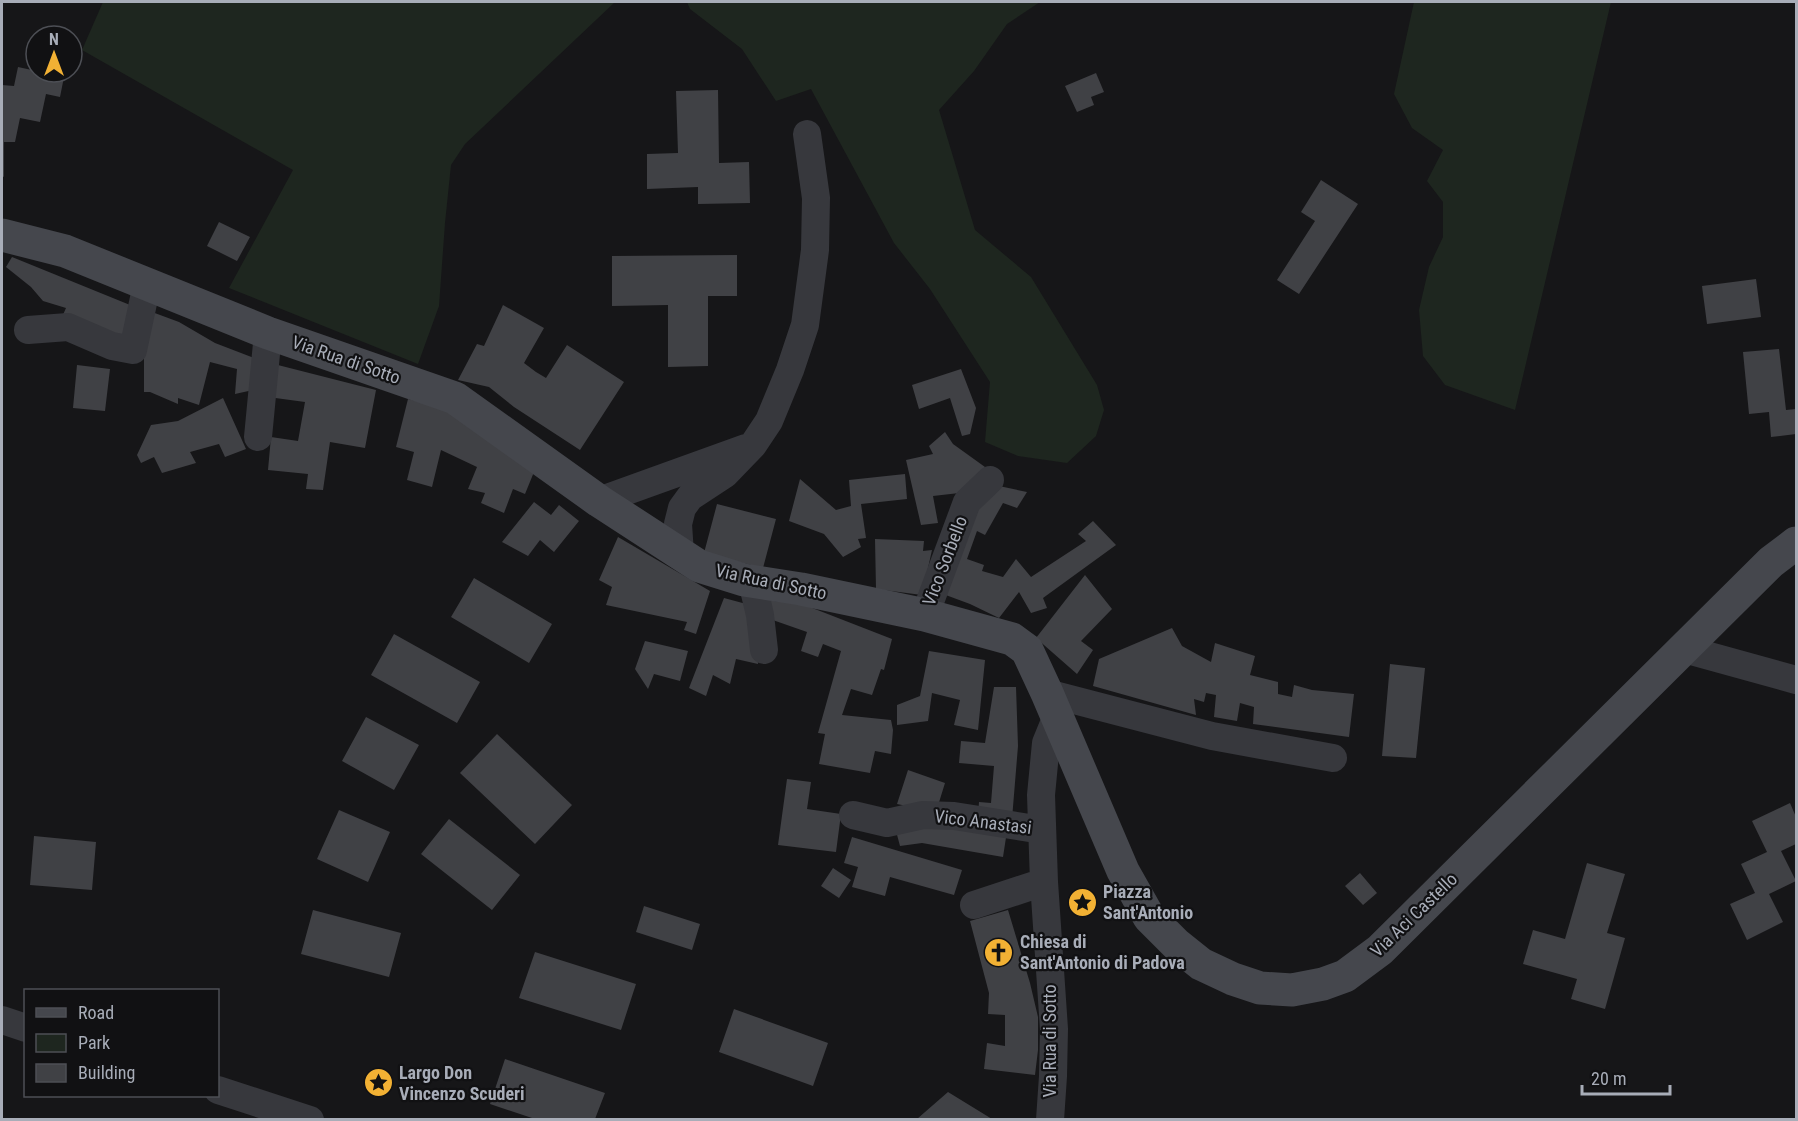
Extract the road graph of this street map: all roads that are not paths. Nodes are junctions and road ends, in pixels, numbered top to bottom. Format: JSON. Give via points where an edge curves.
{"nodes":[{"id":1,"x":807,"y":134,"type":"dead end"},
{"id":2,"x":2,"y":235,"type":"edge"},
{"id":3,"x":147,"y":285,"type":"junction"},
{"id":4,"x":28,"y":330,"type":"dead end"},
{"id":5,"x":268,"y":333,"type":"junction"},
{"id":6,"x":258,"y":437,"type":"dead end"},
{"id":7,"x":753,"y":445,"type":"junction"},
{"id":8,"x":990,"y":480,"type":"dead end"},
{"id":9,"x":599,"y":501,"type":"junction"},
{"id":10,"x":1797,"y":543,"type":"edge"},
{"id":11,"x":680,"y":554,"type":"junction"},
{"id":12,"x":752,"y":581,"type":"junction"},
{"id":13,"x":925,"y":615,"type":"junction"},
{"id":14,"x":1684,"y":649,"type":"junction"},
{"id":15,"x":764,"y":650,"type":"dead end"},
{"id":16,"x":1797,"y":680,"type":"edge"},
{"id":17,"x":1052,"y":705,"type":"junction"},
{"id":18,"x":1333,"y":758,"type":"dead end"},
{"id":19,"x":853,"y":815,"type":"dead end"},
{"id":20,"x":1042,"y":830,"type":"junction"},
{"id":21,"x":1044,"y":882,"type":"junction"},
{"id":22,"x":974,"y":905,"type":"dead end"},
{"id":23,"x":2,"y":1020,"type":"edge"},
{"id":24,"x":24,"y":1027,"type":"edge"},
{"id":25,"x":219,"y":1090,"type":"edge"},
{"id":26,"x":310,"y":1119,"type":"edge"},
{"id":27,"x":1050,"y":1119,"type":"edge"}],
"edges":[{"from":1,"to":7,"type":"street","via":[[816,198],[815,250],[805,325],[769,422]]},
{"from":2,"to":3,"type":"street","name":"Via Rua di Sotto","via":[[65,251]]},
{"from":3,"to":4,"type":"street","via":[[133,350],[112,346],[68,327]]},
{"from":3,"to":5,"type":"street","name":"Via Rua di Sotto"},
{"from":5,"to":6,"type":"street"},
{"from":5,"to":9,"type":"street","name":"Via Rua di Sotto","via":[[455,398]]},
{"from":7,"to":9,"type":"street"},
{"from":7,"to":11,"type":"street","via":[[725,474],[690,497],[682,508],[678,524]]},
{"from":8,"to":13,"type":"street","name":"Vico Sorbello","via":[[967,502]]},
{"from":9,"to":11,"type":"street","name":"Via Rua di Sotto"},
{"from":10,"to":14,"type":"street","name":"Via Aci Castello","via":[[1771,562]]},
{"from":11,"to":12,"type":"street","name":"Via Rua di Sotto","via":[[699,566]]},
{"from":12,"to":13,"type":"street","name":"Via Rua di Sotto"},
{"from":12,"to":15,"type":"street"},
{"from":13,"to":17,"type":"street","name":"Via Rua di Sotto","via":[[1012,639],[1027,650]]},
{"from":14,"to":16,"type":"street"},
{"from":14,"to":17,"type":"street","name":"Via Aci Castello","via":[[1380,950],[1345,976],[1292,990],[1260,988],[1201,964],[1149,917],[1123,871]]},
{"from":17,"to":18,"type":"street"},
{"from":17,"to":20,"type":"street","name":"Via Rua di Sotto","via":[[1041,795]]},
{"from":19,"to":20,"type":"street","name":"Vico Anastasi","via":[[886,823],[923,815],[954,816]]},
{"from":20,"to":21,"type":"street","name":"Via Rua di Sotto"},
{"from":21,"to":22,"type":"street"},
{"from":21,"to":27,"type":"street","name":"Via Rua di Sotto","via":[[1054,1029]]},
{"from":23,"to":24,"type":"street"},
{"from":25,"to":26,"type":"street"}]}
